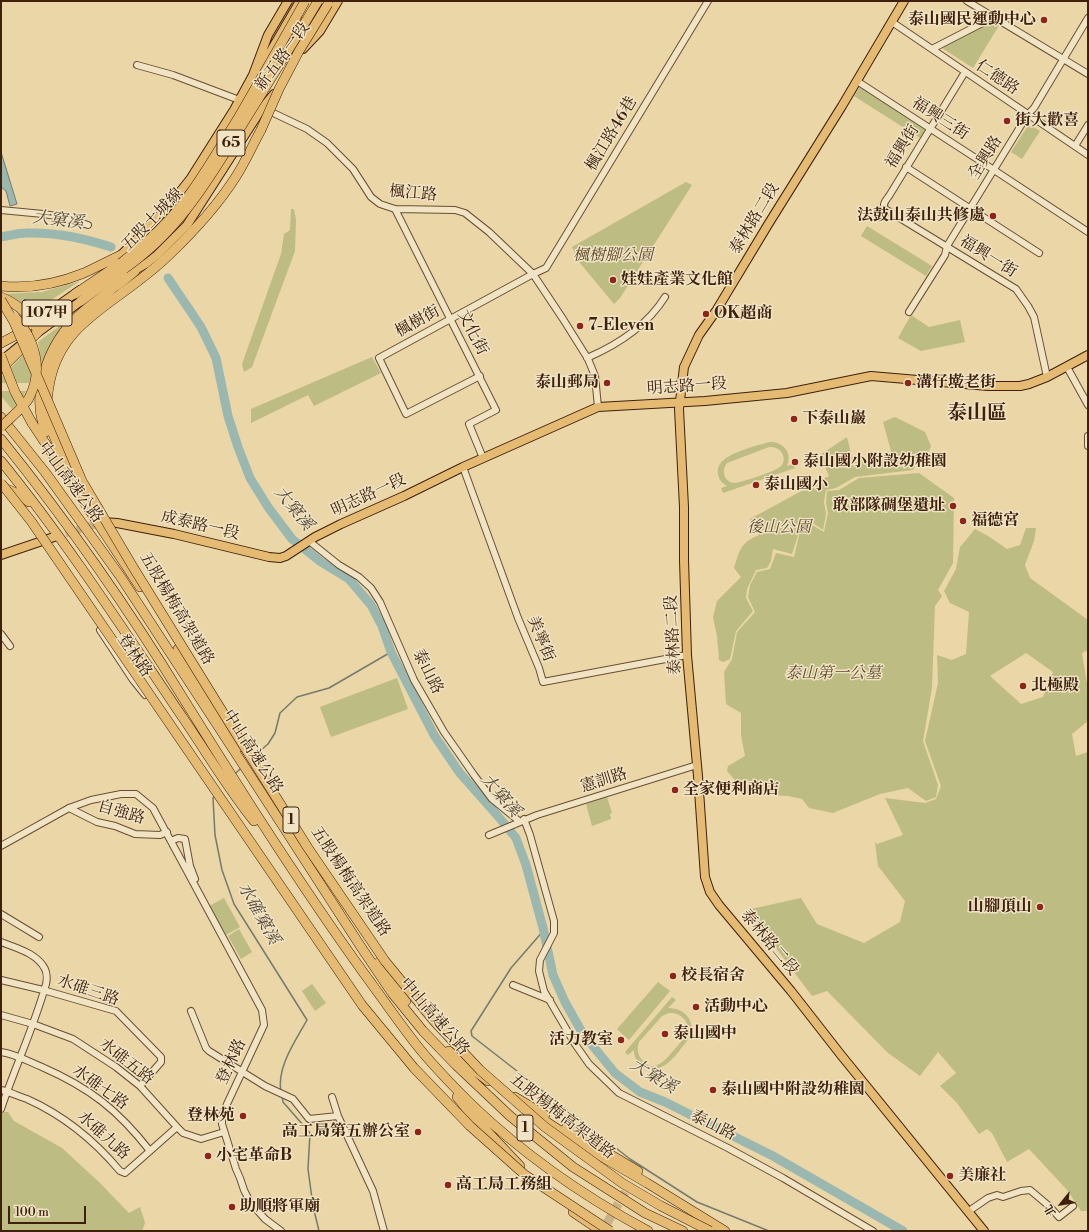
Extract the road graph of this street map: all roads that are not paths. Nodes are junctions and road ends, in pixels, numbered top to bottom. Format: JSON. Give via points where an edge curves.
{"nodes":[{"id":1,"x":288,"y":1,"type":"edge"},
{"id":2,"x":300,"y":1,"type":"edge"},
{"id":3,"x":318,"y":1,"type":"edge"},
{"id":4,"x":338,"y":1,"type":"edge"},
{"id":5,"x":708,"y":1,"type":"edge"},
{"id":6,"x":904,"y":1,"type":"edge"},
{"id":7,"x":967,"y":1,"type":"edge"},
{"id":8,"x":327,"y":2,"type":"edge"},
{"id":9,"x":309,"y":3,"type":"edge"},
{"id":10,"x":994,"y":17,"type":"junction"},
{"id":11,"x":1088,"y":18,"type":"edge"},
{"id":12,"x":301,"y":22,"type":"junction"},
{"id":13,"x":892,"y":22,"type":"junction"},
{"id":14,"x":932,"y":49,"type":"junction"},
{"id":15,"x":1064,"y":59,"type":"junction"},
{"id":16,"x":137,"y":65,"type":"dead end"},
{"id":17,"x":965,"y":72,"type":"junction"},
{"id":18,"x":1088,"y":74,"type":"edge"},
{"id":19,"x":253,"y":75,"type":"junction"},
{"id":20,"x":276,"y":75,"type":"junction"},
{"id":21,"x":857,"y":81,"type":"junction"},
{"id":22,"x":239,"y":100,"type":"junction"},
{"id":23,"x":262,"y":108,"type":"junction"},
{"id":24,"x":1028,"y":114,"type":"junction"},
{"id":25,"x":1088,"y":125,"type":"edge"},
{"id":26,"x":931,"y":128,"type":"junction"},
{"id":27,"x":1075,"y":146,"type":"junction"},
{"id":28,"x":1088,"y":155,"type":"edge"},
{"id":29,"x":906,"y":168,"type":"junction"},
{"id":30,"x":994,"y":170,"type":"junction"},
{"id":31,"x":889,"y":196,"type":"joint"},
{"id":32,"x":970,"y":208,"type":"junction"},
{"id":33,"x":395,"y":209,"type":"junction"},
{"id":34,"x":1,"y":210,"type":"edge"},
{"id":35,"x":88,"y":225,"type":"dead end"},
{"id":36,"x":1088,"y":232,"type":"edge"},
{"id":37,"x":947,"y":246,"type":"junction"},
{"id":38,"x":1040,"y":253,"type":"dead end"},
{"id":39,"x":123,"y":254,"type":"junction"},
{"id":40,"x":123,"y":266,"type":"junction"},
{"id":41,"x":135,"y":271,"type":"junction"},
{"id":42,"x":533,"y":274,"type":"junction"},
{"id":43,"x":1,"y":286,"type":"edge"},
{"id":44,"x":78,"y":297,"type":"junction"},
{"id":45,"x":665,"y":297,"type":"dead end"},
{"id":46,"x":1,"y":299,"type":"edge"},
{"id":47,"x":1,"y":307,"type":"edge"},
{"id":48,"x":909,"y":312,"type":"dead end"},
{"id":49,"x":450,"y":319,"type":"junction"},
{"id":50,"x":33,"y":322,"type":"junction"},
{"id":51,"x":38,"y":332,"type":"junction"},
{"id":52,"x":20,"y":333,"type":"junction"},
{"id":53,"x":1,"y":343,"type":"edge"},
{"id":54,"x":1,"y":349,"type":"edge"},
{"id":55,"x":1088,"y":355,"type":"edge"},
{"id":56,"x":1,"y":356,"type":"edge"},
{"id":57,"x":587,"y":358,"type":"junction"},
{"id":58,"x":1,"y":361,"type":"edge"},
{"id":59,"x":1067,"y":367,"type":"junction"},
{"id":60,"x":1,"y":369,"type":"edge"},
{"id":61,"x":480,"y":376,"type":"junction"},
{"id":62,"x":1048,"y":376,"type":"junction"},
{"id":63,"x":679,"y":403,"type":"junction"},
{"id":64,"x":1088,"y":405,"type":"edge"},
{"id":65,"x":598,"y":407,"type":"junction"},
{"id":66,"x":1,"y":417,"type":"edge"},
{"id":67,"x":1,"y":427,"type":"edge"},
{"id":68,"x":1088,"y":436,"type":"edge"},
{"id":69,"x":1,"y":439,"type":"edge"},
{"id":70,"x":1088,"y":446,"type":"edge"},
{"id":71,"x":483,"y":458,"type":"junction"},
{"id":72,"x":1,"y":460,"type":"edge"},
{"id":73,"x":463,"y":467,"type":"junction"},
{"id":74,"x":1,"y":485,"type":"edge"},
{"id":75,"x":87,"y":505,"type":"junction"},
{"id":76,"x":102,"y":522,"type":"tunnel mouth"},
{"id":77,"x":53,"y":533,"type":"junction"},
{"id":78,"x":309,"y":541,"type":"junction"},
{"id":79,"x":43,"y":542,"type":"junction"},
{"id":80,"x":1,"y":555,"type":"edge"},
{"id":81,"x":290,"y":555,"type":"joint"},
{"id":82,"x":1,"y":634,"type":"edge"},
{"id":83,"x":10,"y":646,"type":"dead end"},
{"id":84,"x":687,"y":655,"type":"junction"},
{"id":85,"x":243,"y":758,"type":"junction"},
{"id":86,"x":697,"y":765,"type":"junction"},
{"id":87,"x":249,"y":767,"type":"junction"},
{"id":88,"x":225,"y":773,"type":"junction"},
{"id":89,"x":207,"y":782,"type":"dead end"},
{"id":90,"x":69,"y":808,"type":"junction"},
{"id":91,"x":522,"y":820,"type":"junction"},
{"id":92,"x":167,"y":832,"type":"junction"},
{"id":93,"x":489,"y":835,"type":"dead end"},
{"id":94,"x":171,"y":841,"type":"junction"},
{"id":95,"x":1,"y":846,"type":"edge"},
{"id":96,"x":202,"y":899,"type":"junction"},
{"id":97,"x":1,"y":914,"type":"edge"},
{"id":98,"x":39,"y":937,"type":"dead end"},
{"id":99,"x":1,"y":942,"type":"edge"},
{"id":100,"x":1,"y":980,"type":"edge"},
{"id":101,"x":513,"y":985,"type":"dead end"},
{"id":102,"x":43,"y":990,"type":"junction"},
{"id":103,"x":392,"y":993,"type":"junction"},
{"id":104,"x":550,"y":1000,"type":"junction"},
{"id":105,"x":192,"y":1011,"type":"dead end"},
{"id":106,"x":1,"y":1015,"type":"edge"},
{"id":107,"x":33,"y":1024,"type":"junction"},
{"id":108,"x":432,"y":1034,"type":"junction"},
{"id":109,"x":415,"y":1044,"type":"junction"},
{"id":110,"x":1,"y":1052,"type":"edge"},
{"id":111,"x":20,"y":1057,"type":"junction"},
{"id":112,"x":242,"y":1072,"type":"junction"},
{"id":113,"x":485,"y":1080,"type":"junction"},
{"id":114,"x":140,"y":1086,"type":"junction"},
{"id":115,"x":1,"y":1090,"type":"edge"},
{"id":116,"x":8,"y":1092,"type":"junction"},
{"id":117,"x":332,"y":1097,"type":"dead end"},
{"id":118,"x":1,"y":1109,"type":"edge"},
{"id":119,"x":338,"y":1116,"type":"junction"},
{"id":120,"x":177,"y":1127,"type":"junction"},
{"id":121,"x":224,"y":1132,"type":"junction"},
{"id":122,"x":150,"y":1151,"type":"junction"},
{"id":123,"x":634,"y":1175,"type":"junction"},
{"id":124,"x":626,"y":1189,"type":"tunnel mouth"},
{"id":125,"x":1073,"y":1206,"type":"dead end"},
{"id":126,"x":969,"y":1211,"type":"junction"},
{"id":127,"x":605,"y":1229,"type":"edge"},
{"id":128,"x":871,"y":1230,"type":"edge"},
{"id":129,"x":281,"y":1231,"type":"edge"},
{"id":130,"x":384,"y":1231,"type":"edge"},
{"id":131,"x":648,"y":1231,"type":"edge"},
{"id":132,"x":683,"y":1231,"type":"edge"},
{"id":133,"x":710,"y":1231,"type":"edge"},
{"id":134,"x":725,"y":1231,"type":"edge"},
{"id":135,"x":734,"y":1231,"type":"edge"},
{"id":136,"x":984,"y":1231,"type":"edge"}],
"edges":[{"from":1,"to":19,"type":"main road","name":"新五路一段","number":"107甲","via":[[268,35]]},
{"from":2,"to":19,"type":"main road","name":"新五路一段","number":"107甲","via":[[262,66]]},
{"from":3,"to":40,"type":"highway","name":"五股土城線","number":"65","bridge":true,"via":[[203,189],[155,244]]},
{"from":4,"to":23,"type":"main road","name":"新五路一段","number":"107甲","via":[[320,31],[301,51]]},
{"from":5,"to":42,"type":"street","name":"楓江路46巷","via":[[546,268]]},
{"from":6,"to":13,"type":"main road","name":"泰林路二段"},
{"from":7,"to":10,"type":"street"},
{"from":8,"to":20,"type":"main road","name":"新五路一段","number":"107甲"},
{"from":8,"to":75,"type":"highway","bridge":true,"via":[[299,50],[261,130],[224,193],[168,256],[84,322],[57,357],[47,393],[50,426],[69,472]]},
{"from":9,"to":12,"type":"highway"},
{"from":9,"to":40,"type":"highway","name":"五股土城線","number":"65","bridge":true,"via":[[184,203]]},
{"from":10,"to":14,"type":"street"},
{"from":10,"to":15,"type":"street"},
{"from":11,"to":15,"type":"street","name":"全興路"},
{"from":12,"to":20,"type":"highway"},
{"from":12,"to":22,"type":"highway","via":[[252,91]]},
{"from":13,"to":14,"type":"street","name":"仁德路"},
{"from":13,"to":21,"type":"main road","name":"泰林路二段"},
{"from":14,"to":17,"type":"street","name":"仁德路"},
{"from":15,"to":18,"type":"street"},
{"from":15,"to":24,"type":"street","name":"全興路"},
{"from":16,"to":22,"type":"street","name":"楓江路","via":[[173,75]]},
{"from":17,"to":24,"type":"street","name":"仁德路"},
{"from":17,"to":26,"type":"street","name":"福興街"},
{"from":19,"to":22,"type":"main road","name":"新五路一段","number":"107甲"},
{"from":20,"to":23,"type":"main road","name":"新五路一段","number":"107甲"},
{"from":21,"to":26,"type":"street","name":"福興三街"},
{"from":21,"to":63,"type":"main road","name":"泰林路二段","via":[[699,335],[684,367]]},
{"from":22,"to":23,"type":"street","name":"楓江路"},
{"from":22,"to":39,"type":"main road","name":"新五路一段","number":"107甲","via":[[191,178]]},
{"from":23,"to":33,"type":"street","name":"楓江路","via":[[307,129],[327,143],[353,169],[371,197],[380,204]]},
{"from":23,"to":41,"type":"main road","name":"新五路一段","number":"107甲","via":[[187,225],[157,255]]},
{"from":24,"to":27,"type":"street","name":"仁德路"},
{"from":24,"to":30,"type":"street","name":"全興路"},
{"from":25,"to":27,"type":"street"},
{"from":26,"to":29,"type":"street","name":"福興街"},
{"from":26,"to":30,"type":"street","name":"福興三街"},
{"from":27,"to":28,"type":"street","name":"仁德路"},
{"from":29,"to":31,"type":"street","name":"福興街"},
{"from":29,"to":32,"type":"street"},
{"from":30,"to":32,"type":"street","name":"全興路"},
{"from":30,"to":36,"type":"street","name":"福興三街"},
{"from":31,"to":37,"type":"street","name":"福興一街","via":[[884,204],[885,209]]},
{"from":32,"to":37,"type":"street","name":"全興路"},
{"from":32,"to":38,"type":"street"},
{"from":33,"to":42,"type":"street","name":"楓江路","via":[[456,210],[465,213]]},
{"from":33,"to":49,"type":"street","name":"文化街"},
{"from":34,"to":35,"type":"street","via":[[56,216]]},
{"from":37,"to":48,"type":"street","name":"全興路","via":[[945,255]]},
{"from":37,"to":62,"type":"street","name":"福興一街","via":[[1016,289],[1036,323]]},
{"from":39,"to":43,"type":"highway","via":[[82,274],[63,280],[32,287]]},
{"from":39,"to":44,"type":"main road","number":"107甲"},
{"from":40,"to":44,"type":"highway","name":"五股土城線","number":"65"},
{"from":41,"to":44,"type":"main road","number":"107甲"},
{"from":41,"to":75,"type":"highway","via":[[72,321],[57,341],[42,378],[40,413],[45,429]]},
{"from":42,"to":49,"type":"street","name":"楓樹街"},
{"from":42,"to":57,"type":"street","name":"楓江路"},
{"from":44,"to":50,"type":"main road","number":"107甲"},
{"from":44,"to":51,"type":"main road","number":"107甲"},
{"from":45,"to":57,"type":"street","via":[[647,320],[627,337]]},
{"from":46,"to":50,"type":"highway","via":[[22,310]]},
{"from":46,"to":133,"type":"highway","name":"五股楊梅高架道路","number":"1","bridge":true,"via":[[14,322],[82,481],[308,848],[385,961],[434,1021],[480,1070],[545,1126],[622,1183]]},
{"from":47,"to":67,"type":"highway","bridge":true,"via":[[10,312],[23,326],[37,361],[36,380],[29,399]]},
{"from":49,"to":61,"type":"street","name":"文化街"},
{"from":49,"to":61,"type":"street","name":"楓樹街","via":[[379,358],[406,414]]},
{"from":50,"to":51,"type":"highway"},
{"from":50,"to":52,"type":"main road","number":"107甲"},
{"from":51,"to":58,"type":"main road","number":"107甲"},
{"from":51,"to":60,"type":"highway"},
{"from":52,"to":53,"type":"highway"},
{"from":52,"to":54,"type":"main road","number":"107甲"},
{"from":55,"to":59,"type":"main road","name":"明志路一段"},
{"from":56,"to":75,"type":"highway","bridge":true,"via":[[15,392],[32,423]]},
{"from":57,"to":65,"type":"street","name":"楓江路","via":[[595,376]]},
{"from":59,"to":62,"type":"main road","name":"明志路一段"},
{"from":59,"to":64,"type":"street"},
{"from":61,"to":71,"type":"street","name":"文化街","via":[[496,410],[469,424]]},
{"from":62,"to":63,"type":"main road","name":"明志路一段","via":[[1029,384],[1006,387],[871,376],[786,393]]},
{"from":63,"to":65,"type":"main road","name":"明志路一段"},
{"from":63,"to":84,"type":"main road","name":"泰林路二段"},
{"from":65,"to":71,"type":"main road","name":"明志路一段"},
{"from":66,"to":85,"type":"highway","name":"中山高速公路","number":"1","via":[[45,472],[120,576]]},
{"from":68,"to":70,"type":"street"},
{"from":69,"to":88,"type":"highway","name":"中山高速公路","number":"1","via":[[33,478],[108,582],[182,696]]},
{"from":71,"to":73,"type":"main road","name":"明志路一段"},
{"from":72,"to":77,"type":"highway"},
{"from":73,"to":78,"type":"main road","name":"明志路一段"},
{"from":73,"to":84,"type":"street","name":"美寧街","via":[[543,682]]},
{"from":74,"to":77,"type":"highway","via":[[27,500],[42,514]]},
{"from":74,"to":127,"type":"highway","number":"1","bridge":true,"via":[[31,521],[362,1005],[414,1068],[470,1126],[526,1175]]},
{"from":75,"to":85,"type":"highway","via":[[140,586]]},
{"from":76,"to":81,"type":"main road","name":"成泰路一段","via":[[174,534],[269,557],[280,558]]},
{"from":77,"to":79,"type":"main road"},
{"from":77,"to":88,"type":"highway"},
{"from":78,"to":81,"type":"main road","name":"明志路一段"},
{"from":78,"to":91,"type":"street","name":"泰山路","via":[[371,588],[380,602],[414,680],[444,732],[492,799]]},
{"from":79,"to":80,"type":"main road"},
{"from":79,"to":89,"type":"street","name":"登林路","via":[[133,680]]},
{"from":82,"to":83,"type":"street"},
{"from":84,"to":86,"type":"main road","name":"泰林路二段"},
{"from":85,"to":87,"type":"highway","name":"中山高速公路","number":"1"},
{"from":86,"to":91,"type":"street","name":"憲訓路"},
{"from":86,"to":126,"type":"main road","name":"泰林路二段","via":[[705,870],[710,892]]},
{"from":87,"to":103,"type":"highway","name":"中山高速公路","number":"1","via":[[360,947]]},
{"from":87,"to":108,"type":"highway","via":[[365,943]]},
{"from":88,"to":109,"type":"highway","name":"中山高速公路","number":"1"},
{"from":90,"to":92,"type":"street","name":"自強路","via":[[97,822],[135,834],[160,835]]},
{"from":90,"to":92,"type":"street","name":"自強路","via":[[109,796],[136,794],[153,808]]},
{"from":90,"to":95,"type":"street","name":"自強路"},
{"from":91,"to":93,"type":"street","name":"憲訓路"},
{"from":91,"to":104,"type":"street","name":"泰山路","via":[[530,835],[554,921],[554,933],[540,960],[539,971],[544,991]]},
{"from":92,"to":94,"type":"street","name":"自強路"},
{"from":94,"to":96,"type":"street","name":"登林路"},
{"from":94,"to":96,"type":"street","name":"登林路","via":[[185,839],[190,866]]},
{"from":96,"to":112,"type":"street","name":"登林路","via":[[264,1017],[264,1025]]},
{"from":97,"to":98,"type":"street"},
{"from":99,"to":102,"type":"street","via":[[30,954],[40,963],[46,974]]},
{"from":100,"to":102,"type":"street","name":"水碓三路"},
{"from":101,"to":104,"type":"street"},
{"from":102,"to":107,"type":"street"},
{"from":102,"to":114,"type":"street","name":"水碓三路","via":[[116,1011],[128,1022],[161,1056],[160,1062]]},
{"from":103,"to":108,"type":"highway"},
{"from":103,"to":132,"type":"highway","name":"中山高速公路","number":"1","via":[[423,1031],[510,1116],[573,1167],[646,1213]]},
{"from":104,"to":128,"type":"street","name":"泰山路","via":[[589,1064],[619,1093],[728,1148]]},
{"from":105,"to":112,"type":"street","via":[[206,1048]]},
{"from":106,"to":107,"type":"street","name":"水碓五路"},
{"from":107,"to":111,"type":"street"},
{"from":107,"to":114,"type":"street","name":"水碓五路","via":[[73,1039]]},
{"from":108,"to":113,"type":"highway"},
{"from":109,"to":127,"type":"highway","via":[[469,1112],[530,1177],[565,1206]]},
{"from":109,"to":131,"type":"highway","name":"中山高速公路","number":"1","via":[[471,1104],[527,1152],[575,1187]]},
{"from":110,"to":111,"type":"street","name":"水碓七路"},
{"from":111,"to":116,"type":"street"},
{"from":111,"to":122,"type":"street","name":"水碓七路","via":[[64,1076],[109,1106]]},
{"from":112,"to":119,"type":"street","via":[[293,1099],[309,1119]]},
{"from":112,"to":121,"type":"street","name":"登林路","via":[[222,1116]]},
{"from":113,"to":123,"type":"highway","via":[[575,1141]]},
{"from":113,"to":135,"type":"highway"},
{"from":114,"to":120,"type":"street","name":"水碓五路"},
{"from":115,"to":116,"type":"street","name":"水碓九路"},
{"from":116,"to":118,"type":"street"},
{"from":116,"to":122,"type":"street","name":"水碓九路","via":[[40,1105],[71,1124],[102,1150],[120,1172],[125,1173]]},
{"from":117,"to":119,"type":"street"},
{"from":119,"to":130,"type":"street","via":[[373,1191]]},
{"from":120,"to":121,"type":"street","name":"水碓五路","via":[[201,1139]]},
{"from":120,"to":122,"type":"street","name":"水碓九路"},
{"from":121,"to":129,"type":"street","name":"登林路","via":[[250,1202],[265,1219]]},
{"from":123,"to":124,"type":"highway"},
{"from":123,"to":134,"type":"highway"},
{"from":125,"to":126,"type":"street","via":[[1059,1217],[1030,1190],[988,1198]]},
{"from":126,"to":136,"type":"main road","name":"泰林路二段"}]}
